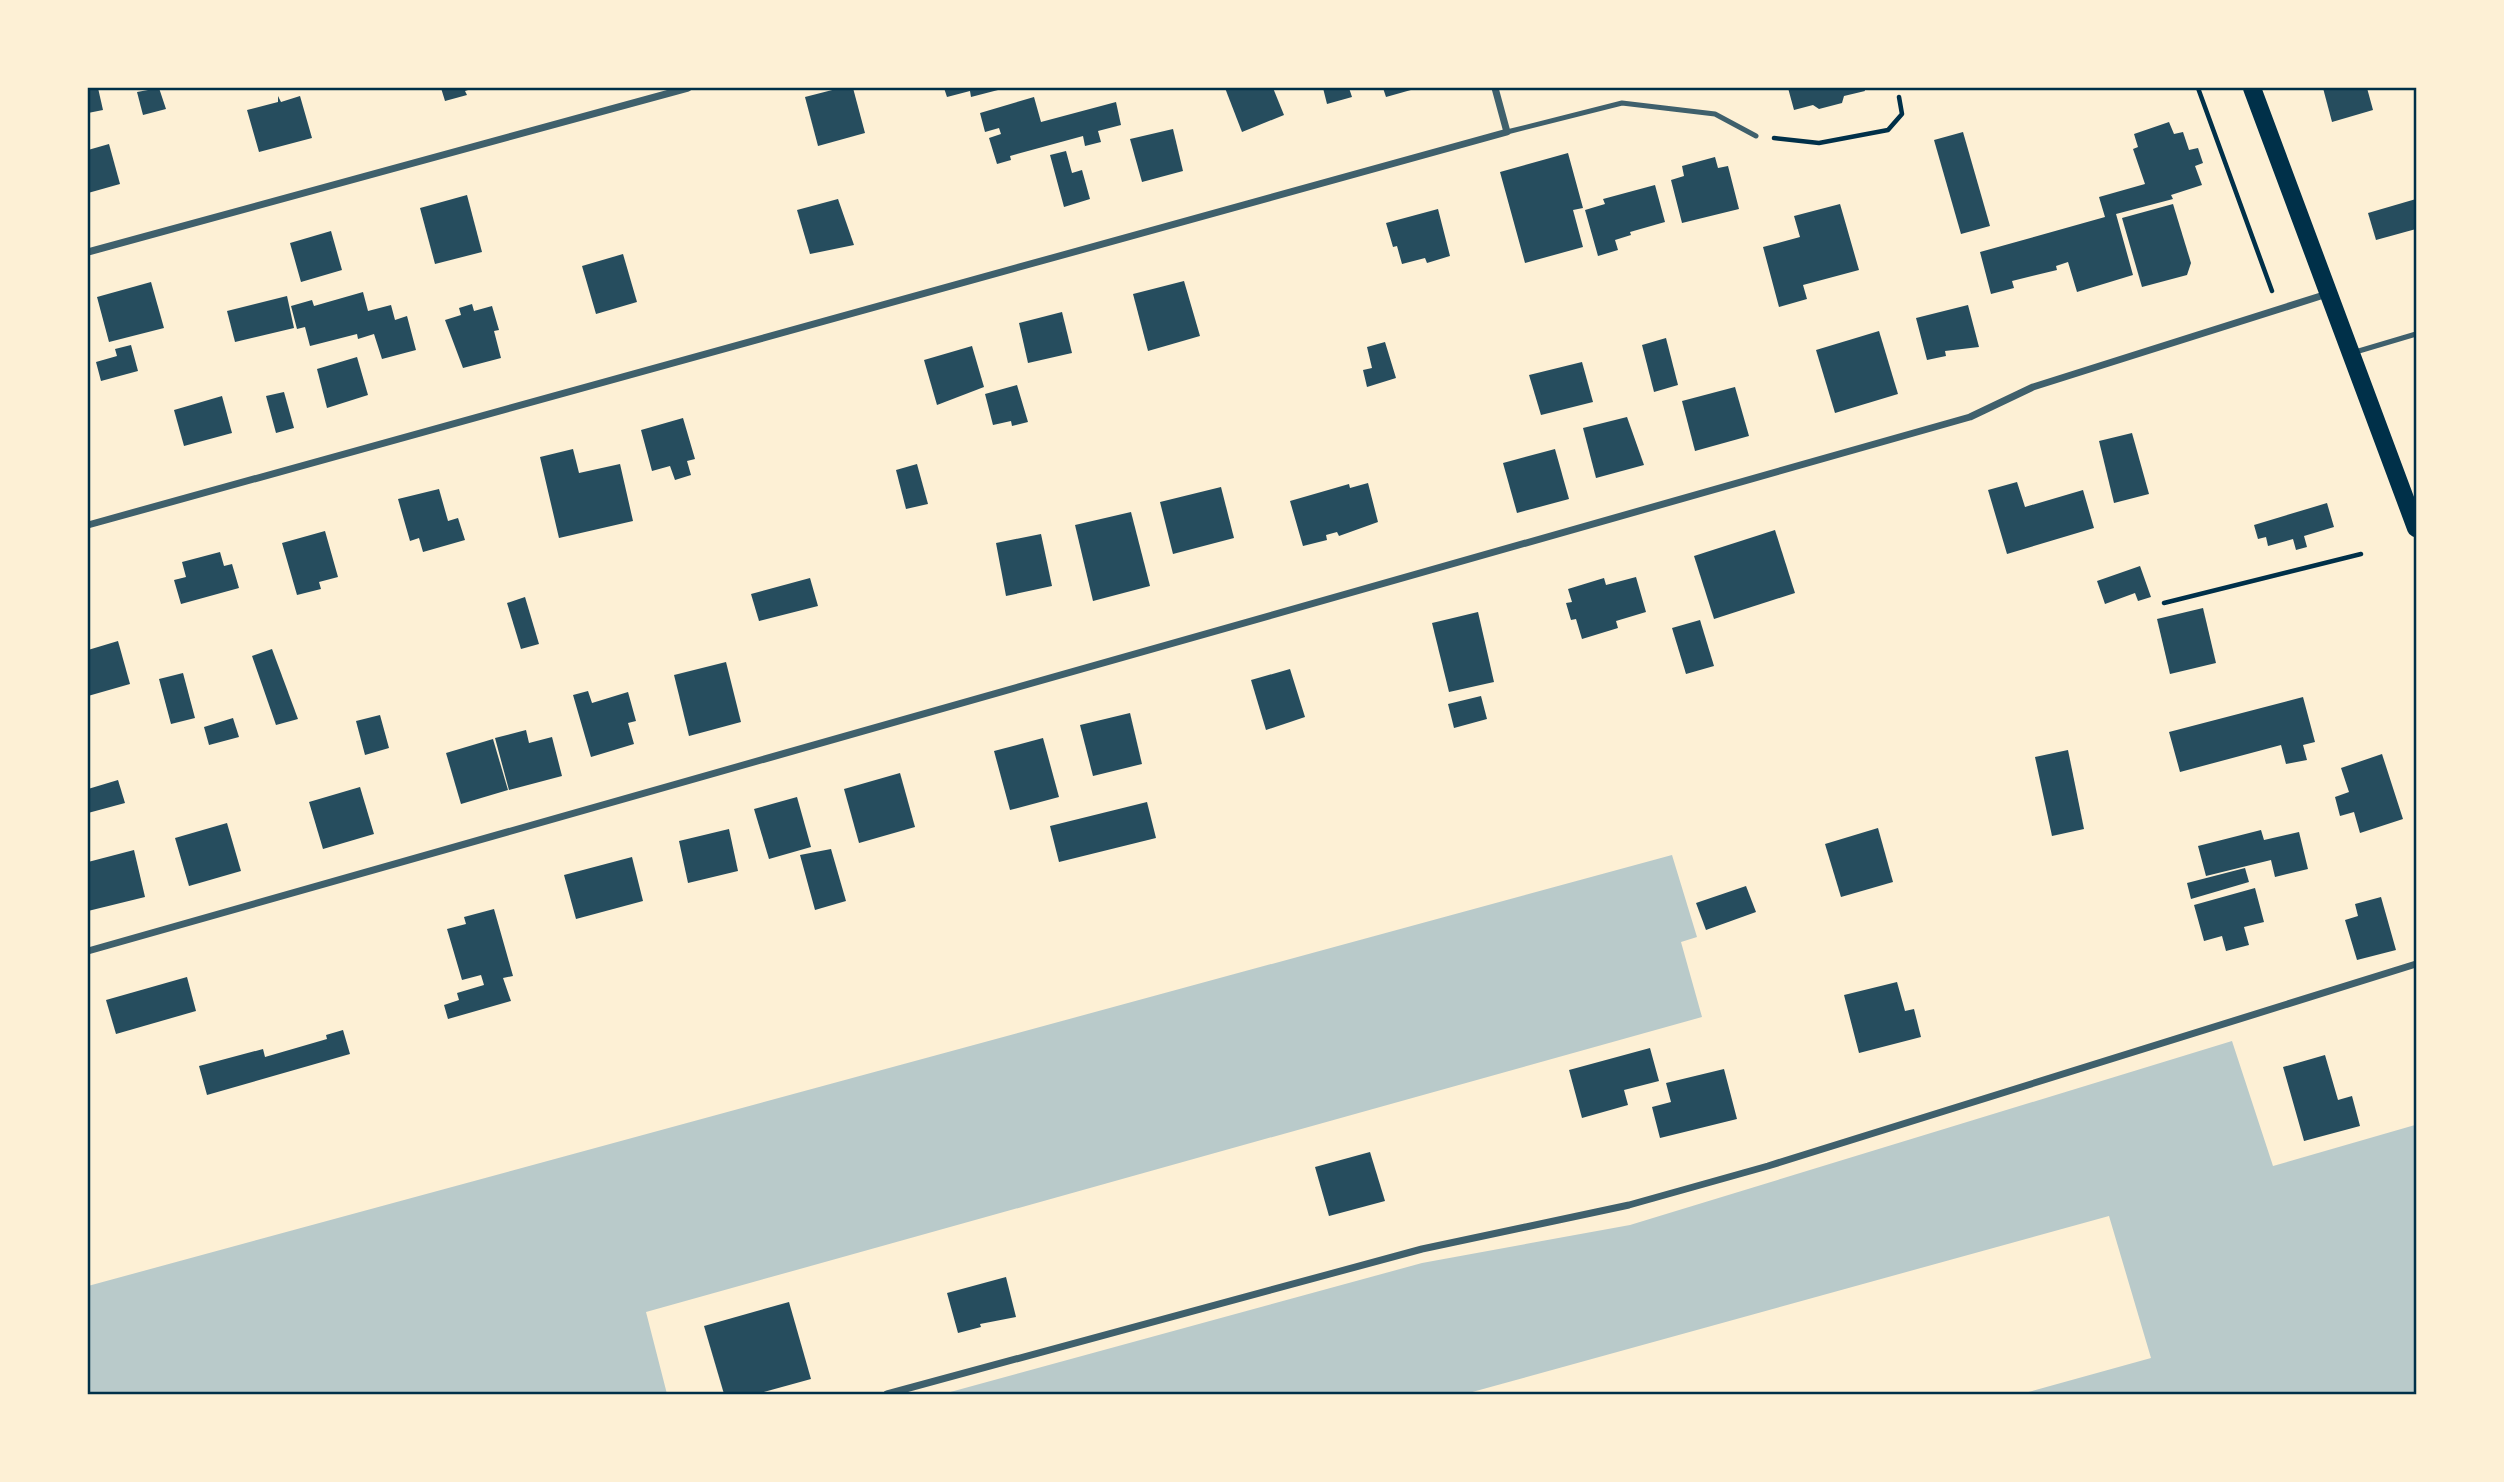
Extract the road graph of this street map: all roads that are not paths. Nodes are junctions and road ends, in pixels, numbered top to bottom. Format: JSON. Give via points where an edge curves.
{"nodes":[{"id":1,"x":688,"y":88,"type":"edge"},
{"id":2,"x":1495,"y":88,"type":"edge"},
{"id":3,"x":2252,"y":88,"type":"edge"},
{"id":4,"x":1507,"y":132,"type":"junction"},
{"id":5,"x":1756,"y":136,"type":"road end"},
{"id":6,"x":88,"y":252,"type":"edge"},
{"id":7,"x":2328,"y":294,"type":"junction"},
{"id":8,"x":2417,"y":334,"type":"edge"},
{"id":9,"x":2351,"y":353,"type":"junction"},
{"id":10,"x":88,"y":525,"type":"edge"},
{"id":11,"x":2417,"y":528,"type":"edge"},
{"id":12,"x":88,"y":951,"type":"edge"},
{"id":13,"x":2417,"y":964,"type":"edge"},
{"id":14,"x":887,"y":1395,"type":"edge"}],
"edges":[{"from":1,"to":6,"type":"street"},
{"from":2,"to":4,"type":"street"},
{"from":3,"to":7,"type":"main road"},
{"from":4,"to":5,"type":"lane","via":[[1622,103],[1715,114]]},
{"from":4,"to":10,"type":"street"},
{"from":7,"to":9,"type":"main road"},
{"from":7,"to":12,"type":"street","via":[[2033,387],[1970,417]]},
{"from":8,"to":9,"type":"lane"},
{"from":9,"to":11,"type":"main road"},
{"from":13,"to":14,"type":"street","via":[[1730,1177],[1629,1205],[1422,1249]]}]}
